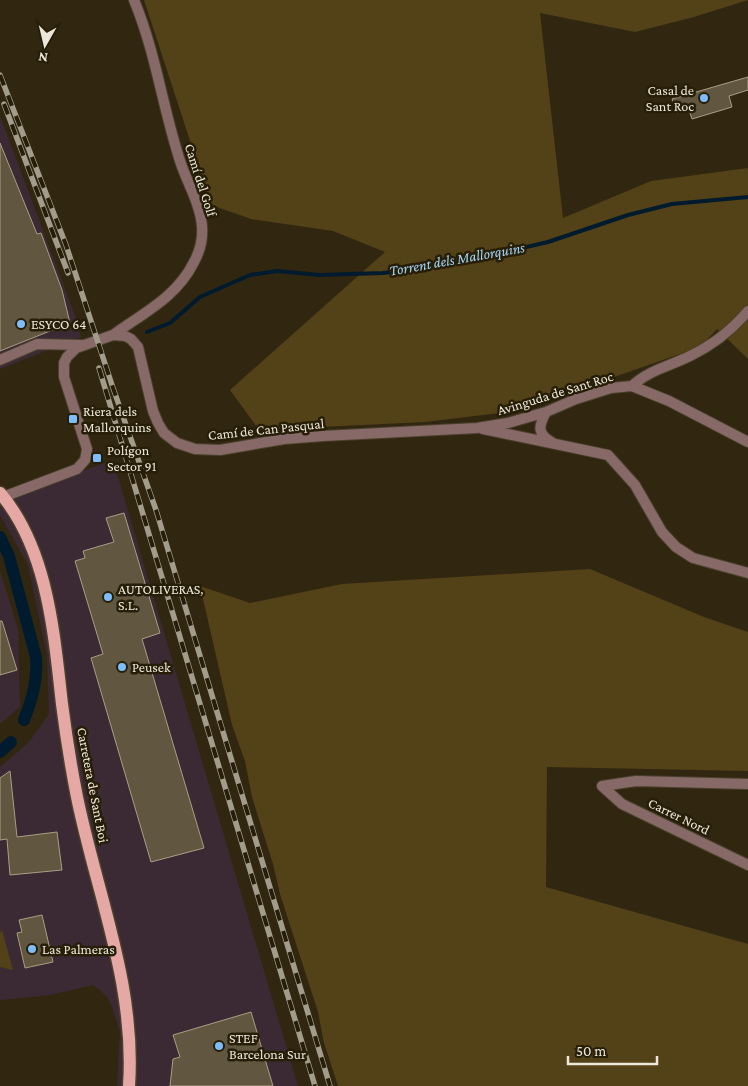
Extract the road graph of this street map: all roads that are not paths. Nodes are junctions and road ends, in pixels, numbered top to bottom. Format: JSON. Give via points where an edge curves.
{"nodes":[{"id":1,"x":134,"y":0,"type":"edge"},
{"id":2,"x":748,"y":311,"type":"edge"},
{"id":3,"x":113,"y":335,"type":"junction"},
{"id":4,"x":83,"y":345,"type":"junction"},
{"id":5,"x":0,"y":360,"type":"edge"},
{"id":6,"x":632,"y":386,"type":"junction"},
{"id":7,"x":546,"y":412,"type":"junction"},
{"id":8,"x":477,"y":428,"type":"junction"},
{"id":9,"x":748,"y":442,"type":"edge"},
{"id":10,"x":559,"y":446,"type":"junction"},
{"id":11,"x":2,"y":495,"type":"edge"},
{"id":12,"x":748,"y":574,"type":"edge"},
{"id":13,"x":748,"y":784,"type":"edge"},
{"id":14,"x":748,"y":865,"type":"edge"},
{"id":15,"x":129,"y":1086,"type":"edge"}],
"edges":[{"from":1,"to":3,"type":"street","name":"Camí del Golf","via":[[144,24],[181,164],[199,212],[202,238],[194,262],[180,284],[164,300]]},
{"from":2,"to":6,"type":"street","via":[[731,330],[708,347],[642,376]]},
{"from":3,"to":4,"type":"street"},
{"from":3,"to":8,"type":"street","name":"Camí de Can Pasqual","via":[[125,336],[135,342],[158,423],[172,440],[188,448],[213,451],[284,439]]},
{"from":4,"to":5,"type":"street","via":[[38,344]]},
{"from":4,"to":11,"type":"street","via":[[67,357],[63,370],[87,448],[85,460],[77,469]]},
{"from":6,"to":7,"type":"street","name":"Avinguda de Sant Roc","via":[[611,388]]},
{"from":6,"to":9,"type":"street","name":"Avinguda de Sant Roc","via":[[649,391]]},
{"from":7,"to":8,"type":"street","name":"Avinguda de Sant Roc"},
{"from":7,"to":10,"type":"street","via":[[540,425],[541,433]]},
{"from":8,"to":10,"type":"street"},
{"from":10,"to":12,"type":"street","via":[[608,455],[635,485],[662,532],[676,547],[693,558]]},
{"from":11,"to":15,"type":"main road","name":"Carretera de Sant Boi","via":[[32,549],[48,600],[73,779],[124,990],[130,1053]]},
{"from":13,"to":14,"type":"street","name":"Carrer Nord","via":[[636,781],[602,786],[622,804]]}]}
